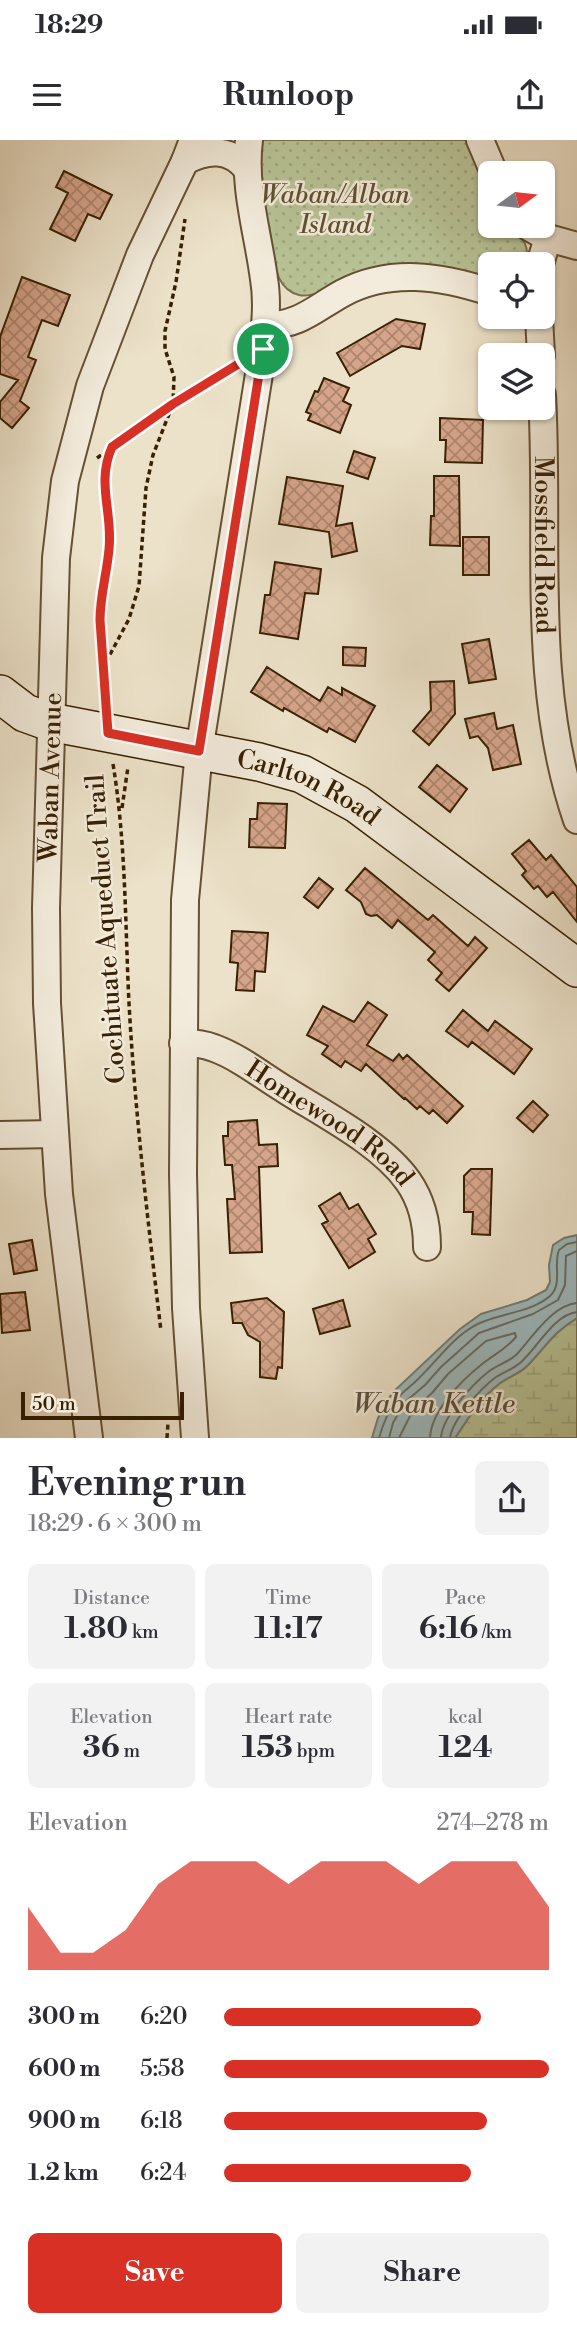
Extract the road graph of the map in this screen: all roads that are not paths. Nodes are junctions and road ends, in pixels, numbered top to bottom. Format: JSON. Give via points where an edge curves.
{"nodes":[{"id":1,"x":249,"y":140,"type":"edge"},
{"id":2,"x":480,"y":140,"type":"edge"},
{"id":3,"x":189,"y":150,"type":"edge"},
{"id":4,"x":489,"y":161,"type":"edge"},
{"id":5,"x":247,"y":169,"type":"junction"},
{"id":6,"x":555,"y":238,"type":"edge"},
{"id":7,"x":577,"y":246,"type":"edge"},
{"id":8,"x":478,"y":289,"type":"edge"},
{"id":9,"x":264,"y":337,"type":"junction"},
{"id":10,"x":542,"y":420,"type":"edge"},
{"id":11,"x":0,"y":694,"type":"edge"},
{"id":12,"x":50,"y":722,"type":"junction"},
{"id":13,"x":199,"y":751,"type":"junction"},
{"id":14,"x":577,"y":820,"type":"edge"},
{"id":15,"x":577,"y":968,"type":"edge"},
{"id":16,"x":183,"y":1043,"type":"junction"},
{"id":17,"x":55,"y":1134,"type":"junction"},
{"id":18,"x":0,"y":1135,"type":"edge"},
{"id":19,"x":427,"y":1247,"type":"dead end"},
{"id":20,"x":89,"y":1438,"type":"edge"},
{"id":21,"x":195,"y":1438,"type":"edge"}],
"edges":[{"from":1,"to":5,"type":"street"},
{"from":2,"to":4,"type":"street"},
{"from":3,"to":5,"type":"street","via":[[223,153]]},
{"from":3,"to":12,"type":"street","name":"Waban Avenue","via":[[118,310],[69,458],[55,558]]},
{"from":5,"to":9,"type":"street","via":[[265,282]]},
{"from":6,"to":7,"type":"street"},
{"from":8,"to":9,"type":"street","via":[[396,276],[360,285]]},
{"from":9,"to":13,"type":"street"},
{"from":10,"to":14,"type":"street","name":"Mossfield Road","via":[[550,693],[558,749]]},
{"from":11,"to":12,"type":"street","name":"Carlton Road","via":[[25,713]]},
{"from":12,"to":13,"type":"street","name":"Carlton Road"},
{"from":12,"to":17,"type":"street","name":"Waban Avenue","via":[[46,970]]},
{"from":13,"to":15,"type":"street","name":"Carlton Road","via":[[302,774],[339,793]]},
{"from":13,"to":16,"type":"street","via":[[185,900]]},
{"from":16,"to":19,"type":"street","name":"Homewood Road","via":[[211,1046],[234,1058],[389,1160],[422,1206]]},
{"from":16,"to":21,"type":"street","via":[[186,1308]]},
{"from":17,"to":18,"type":"street"},
{"from":17,"to":20,"type":"street","name":"Waban Avenue"}]}
